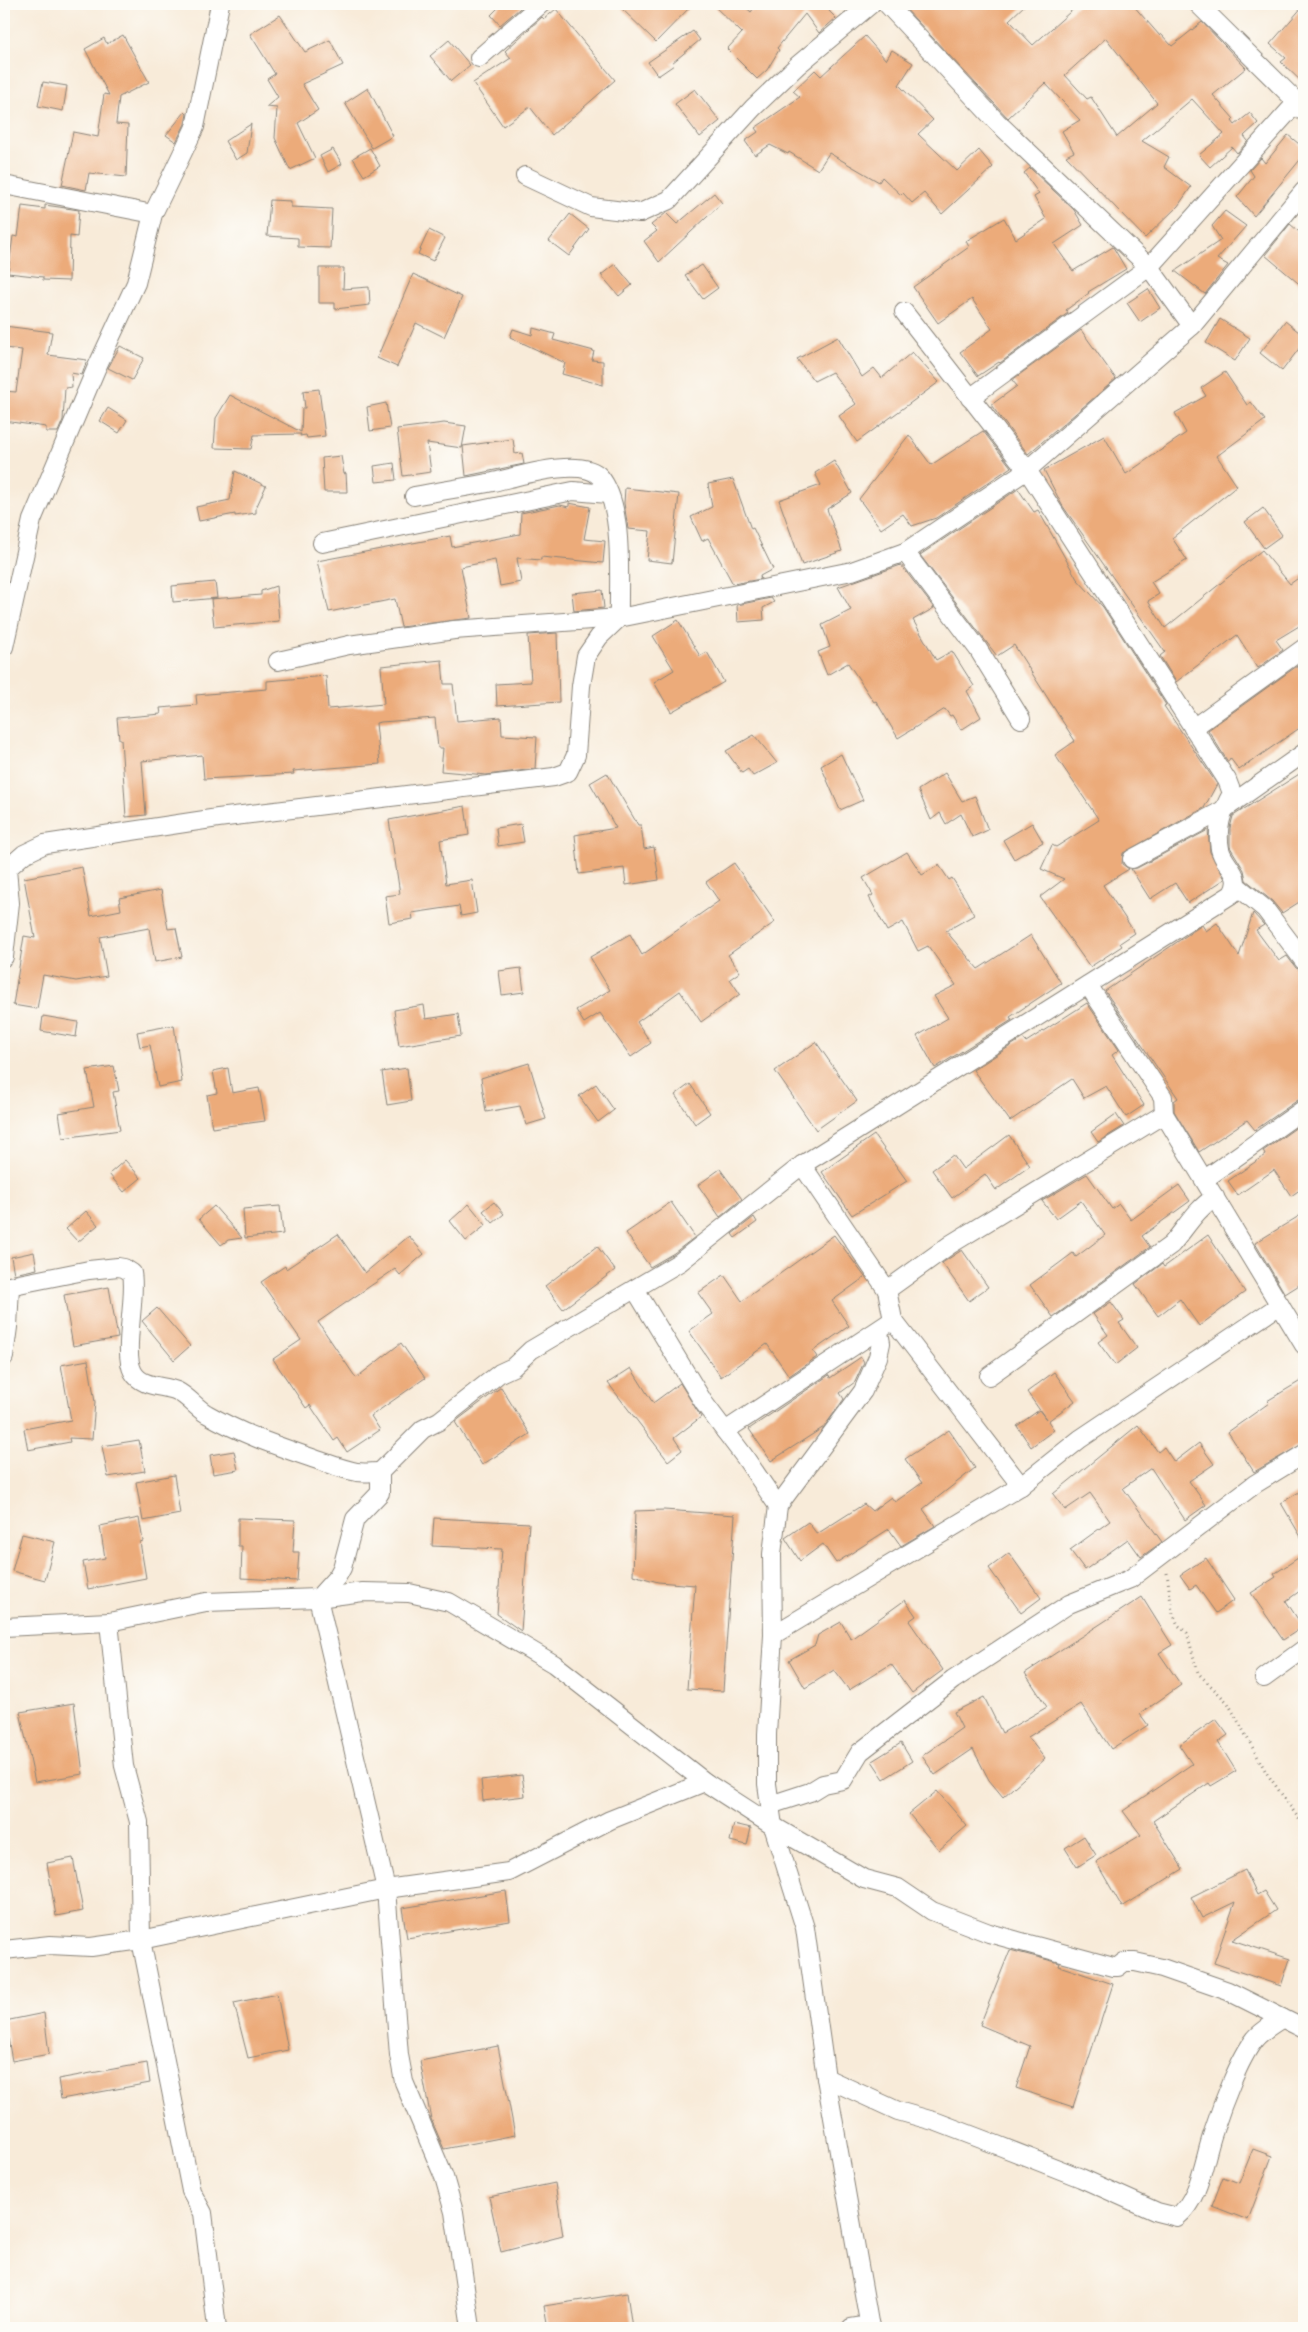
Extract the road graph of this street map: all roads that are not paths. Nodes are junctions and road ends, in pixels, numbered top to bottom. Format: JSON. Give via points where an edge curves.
{"nodes":[{"id":1,"x":220,"y":4,"type":"edge"},
{"id":2,"x":541,"y":4,"type":"edge"},
{"id":3,"x":871,"y":4,"type":"edge"},
{"id":4,"x":887,"y":4,"type":"edge"},
{"id":5,"x":1198,"y":4,"type":"edge"},
{"id":6,"x":479,"y":58,"type":"dead end"},
{"id":7,"x":1300,"y":107,"type":"edge"},
{"id":8,"x":525,"y":176,"type":"dead end"},
{"id":9,"x":4,"y":186,"type":"edge"},
{"id":10,"x":1304,"y":190,"type":"edge"},
{"id":11,"x":153,"y":214,"type":"junction"},
{"id":12,"x":1149,"y":267,"type":"junction"},
{"id":13,"x":904,"y":312,"type":"dead end"},
{"id":14,"x":1192,"y":326,"type":"junction"},
{"id":15,"x":970,"y":398,"type":"junction"},
{"id":16,"x":1027,"y":470,"type":"junction"},
{"id":17,"x":608,"y":494,"type":"junction"},
{"id":18,"x":414,"y":496,"type":"dead end"},
{"id":19,"x":322,"y":543,"type":"dead end"},
{"id":20,"x":905,"y":552,"type":"junction"},
{"id":21,"x":619,"y":618,"type":"junction"},
{"id":22,"x":4,"y":647,"type":"edge"},
{"id":23,"x":1304,"y":648,"type":"edge"},
{"id":24,"x":278,"y":661,"type":"dead end"},
{"id":25,"x":1021,"y":719,"type":"dead end"},
{"id":26,"x":1193,"y":728,"type":"junction"},
{"id":27,"x":1304,"y":753,"type":"edge"},
{"id":28,"x":1223,"y":810,"type":"junction"},
{"id":29,"x":1132,"y":859,"type":"dead end"},
{"id":30,"x":6,"y":868,"type":"edge"},
{"id":31,"x":1236,"y":886,"type":"junction"},
{"id":32,"x":4,"y":957,"type":"edge"},
{"id":33,"x":1304,"y":961,"type":"edge"},
{"id":34,"x":1088,"y":985,"type":"junction"},
{"id":35,"x":1304,"y":1109,"type":"edge"},
{"id":36,"x":1164,"y":1114,"type":"junction"},
{"id":37,"x":802,"y":1165,"type":"junction"},
{"id":38,"x":1205,"y":1179,"type":"junction"},
{"id":39,"x":1215,"y":1197,"type":"junction"},
{"id":40,"x":7,"y":1286,"type":"edge"},
{"id":41,"x":636,"y":1289,"type":"junction"},
{"id":42,"x":887,"y":1290,"type":"junction"},
{"id":43,"x":1280,"y":1305,"type":"junction"},
{"id":44,"x":893,"y":1320,"type":"junction"},
{"id":45,"x":879,"y":1332,"type":"junction"},
{"id":46,"x":1304,"y":1345,"type":"edge"},
{"id":47,"x":4,"y":1357,"type":"edge"},
{"id":48,"x":989,"y":1376,"type":"dead end"},
{"id":49,"x":725,"y":1431,"type":"junction"},
{"id":50,"x":1304,"y":1454,"type":"edge"},
{"id":51,"x":380,"y":1472,"type":"junction"},
{"id":52,"x":1021,"y":1486,"type":"junction"},
{"id":53,"x":778,"y":1506,"type":"junction"},
{"id":54,"x":318,"y":1598,"type":"junction"},
{"id":55,"x":109,"y":1622,"type":"junction"},
{"id":56,"x":4,"y":1627,"type":"edge"},
{"id":57,"x":773,"y":1635,"type":"junction"},
{"id":58,"x":1304,"y":1649,"type":"edge"},
{"id":59,"x":1264,"y":1678,"type":"dead end"},
{"id":60,"x":705,"y":1782,"type":"junction"},
{"id":61,"x":770,"y":1804,"type":"junction"},
{"id":62,"x":773,"y":1826,"type":"junction"},
{"id":63,"x":386,"y":1888,"type":"junction"},
{"id":64,"x":141,"y":1940,"type":"junction"},
{"id":65,"x":4,"y":1950,"type":"edge"},
{"id":66,"x":1282,"y":2018,"type":"junction"},
{"id":67,"x":1304,"y":2029,"type":"edge"},
{"id":68,"x":826,"y":2078,"type":"junction"},
{"id":69,"x":870,"y":2327,"type":"edge"},
{"id":70,"x":217,"y":2328,"type":"edge"},
{"id":71,"x":471,"y":2328,"type":"edge"},
{"id":72,"x":851,"y":2328,"type":"edge"}],
"edges":[{"from":1,"to":11,"type":"street","via":[[194,127]]},
{"from":2,"to":6,"type":"street"},
{"from":3,"to":8,"type":"street","via":[[752,108],[669,200],[640,213],[591,208]]},
{"from":4,"to":12,"type":"street","via":[[997,122]]},
{"from":5,"to":7,"type":"street"},
{"from":7,"to":12,"type":"street"},
{"from":9,"to":11,"type":"street"},
{"from":10,"to":14,"type":"street"},
{"from":11,"to":22,"type":"street","via":[[136,283],[32,520]]},
{"from":12,"to":14,"type":"street"},
{"from":12,"to":15,"type":"street"},
{"from":13,"to":15,"type":"street"},
{"from":14,"to":16,"type":"street"},
{"from":15,"to":16,"type":"street"},
{"from":16,"to":20,"type":"street"},
{"from":16,"to":26,"type":"street"},
{"from":17,"to":18,"type":"street","via":[[601,478],[579,469],[544,470]]},
{"from":17,"to":19,"type":"street","via":[[574,491]]},
{"from":17,"to":21,"type":"street","via":[[616,518]]},
{"from":20,"to":21,"type":"street","via":[[852,571]]},
{"from":20,"to":25,"type":"street","via":[[978,649]]},
{"from":21,"to":24,"type":"street","via":[[454,630],[349,645]]},
{"from":21,"to":30,"type":"street","via":[[586,656],[576,755],[568,772],[554,777],[218,818],[45,844]]},
{"from":23,"to":26,"type":"street"},
{"from":26,"to":28,"type":"street","via":[[1232,793]]},
{"from":27,"to":28,"type":"street"},
{"from":28,"to":29,"type":"street"},
{"from":28,"to":31,"type":"street","via":[[1218,830],[1220,851],[1235,876]]},
{"from":30,"to":32,"type":"street","via":[[10,903]]},
{"from":31,"to":33,"type":"street","via":[[1265,909]]},
{"from":31,"to":34,"type":"street","via":[[1232,894]]},
{"from":34,"to":36,"type":"street","via":[[1163,1097]]},
{"from":34,"to":37,"type":"street"},
{"from":35,"to":38,"type":"street"},
{"from":36,"to":38,"type":"street"},
{"from":36,"to":42,"type":"street","via":[[951,1244]]},
{"from":37,"to":41,"type":"street","via":[[680,1262]]},
{"from":37,"to":42,"type":"street"},
{"from":38,"to":39,"type":"street"},
{"from":39,"to":43,"type":"street"},
{"from":39,"to":48,"type":"street","via":[[1190,1218],[1171,1246]]},
{"from":40,"to":47,"type":"street","via":[[8,1327]]},
{"from":40,"to":51,"type":"street","via":[[89,1270],[124,1268],[132,1273],[134,1284],[130,1355],[132,1371],[138,1378],[176,1390],[204,1413],[267,1442],[357,1472]]},
{"from":41,"to":49,"type":"street","via":[[704,1403]]},
{"from":41,"to":51,"type":"street","via":[[531,1350],[513,1367],[423,1429]]},
{"from":42,"to":44,"type":"street"},
{"from":43,"to":46,"type":"street"},
{"from":43,"to":52,"type":"street","via":[[1080,1439]]},
{"from":44,"to":45,"type":"street"},
{"from":44,"to":52,"type":"street"},
{"from":45,"to":49,"type":"street"},
{"from":45,"to":53,"type":"street","via":[[878,1357],[863,1391]]},
{"from":49,"to":53,"type":"street"},
{"from":50,"to":61,"type":"street","via":[[1255,1484],[1130,1579],[1069,1604],[953,1680],[860,1752],[843,1780]]},
{"from":51,"to":54,"type":"street","via":[[380,1493],[355,1519],[342,1568]]},
{"from":52,"to":57,"type":"street"},
{"from":53,"to":57,"type":"street","via":[[772,1554]]},
{"from":54,"to":55,"type":"street","via":[[206,1602]]},
{"from":54,"to":60,"type":"street","via":[[384,1592],[409,1593],[449,1602],[554,1664]]},
{"from":54,"to":63,"type":"street"},
{"from":55,"to":56,"type":"street"},
{"from":55,"to":64,"type":"street","via":[[124,1766],[139,1822]]},
{"from":57,"to":61,"type":"street","via":[[767,1734]]},
{"from":58,"to":59,"type":"street"},
{"from":60,"to":62,"type":"street"},
{"from":60,"to":63,"type":"street","via":[[610,1820],[510,1872]]},
{"from":61,"to":62,"type":"street"},
{"from":62,"to":66,"type":"street","via":[[864,1879],[898,1888],[932,1911],[957,1921],[1022,1943],[1113,1967],[1135,1962],[1162,1968],[1228,1991]]},
{"from":62,"to":68,"type":"street","via":[[805,1928]]},
{"from":63,"to":64,"type":"street"},
{"from":63,"to":71,"type":"street","via":[[404,2082],[444,2177],[454,2212]]},
{"from":64,"to":65,"type":"street","via":[[91,1947],[50,1945]]},
{"from":64,"to":70,"type":"street","via":[[191,2191],[203,2213]]},
{"from":66,"to":67,"type":"street"},
{"from":66,"to":68,"type":"street","via":[[1256,2038],[1246,2054],[1214,2130],[1199,2181],[1188,2206],[1177,2217],[1157,2212],[1081,2178],[937,2122],[898,2111]]},
{"from":68,"to":69,"type":"street"},
{"from":69,"to":72,"type":"street"}]}
